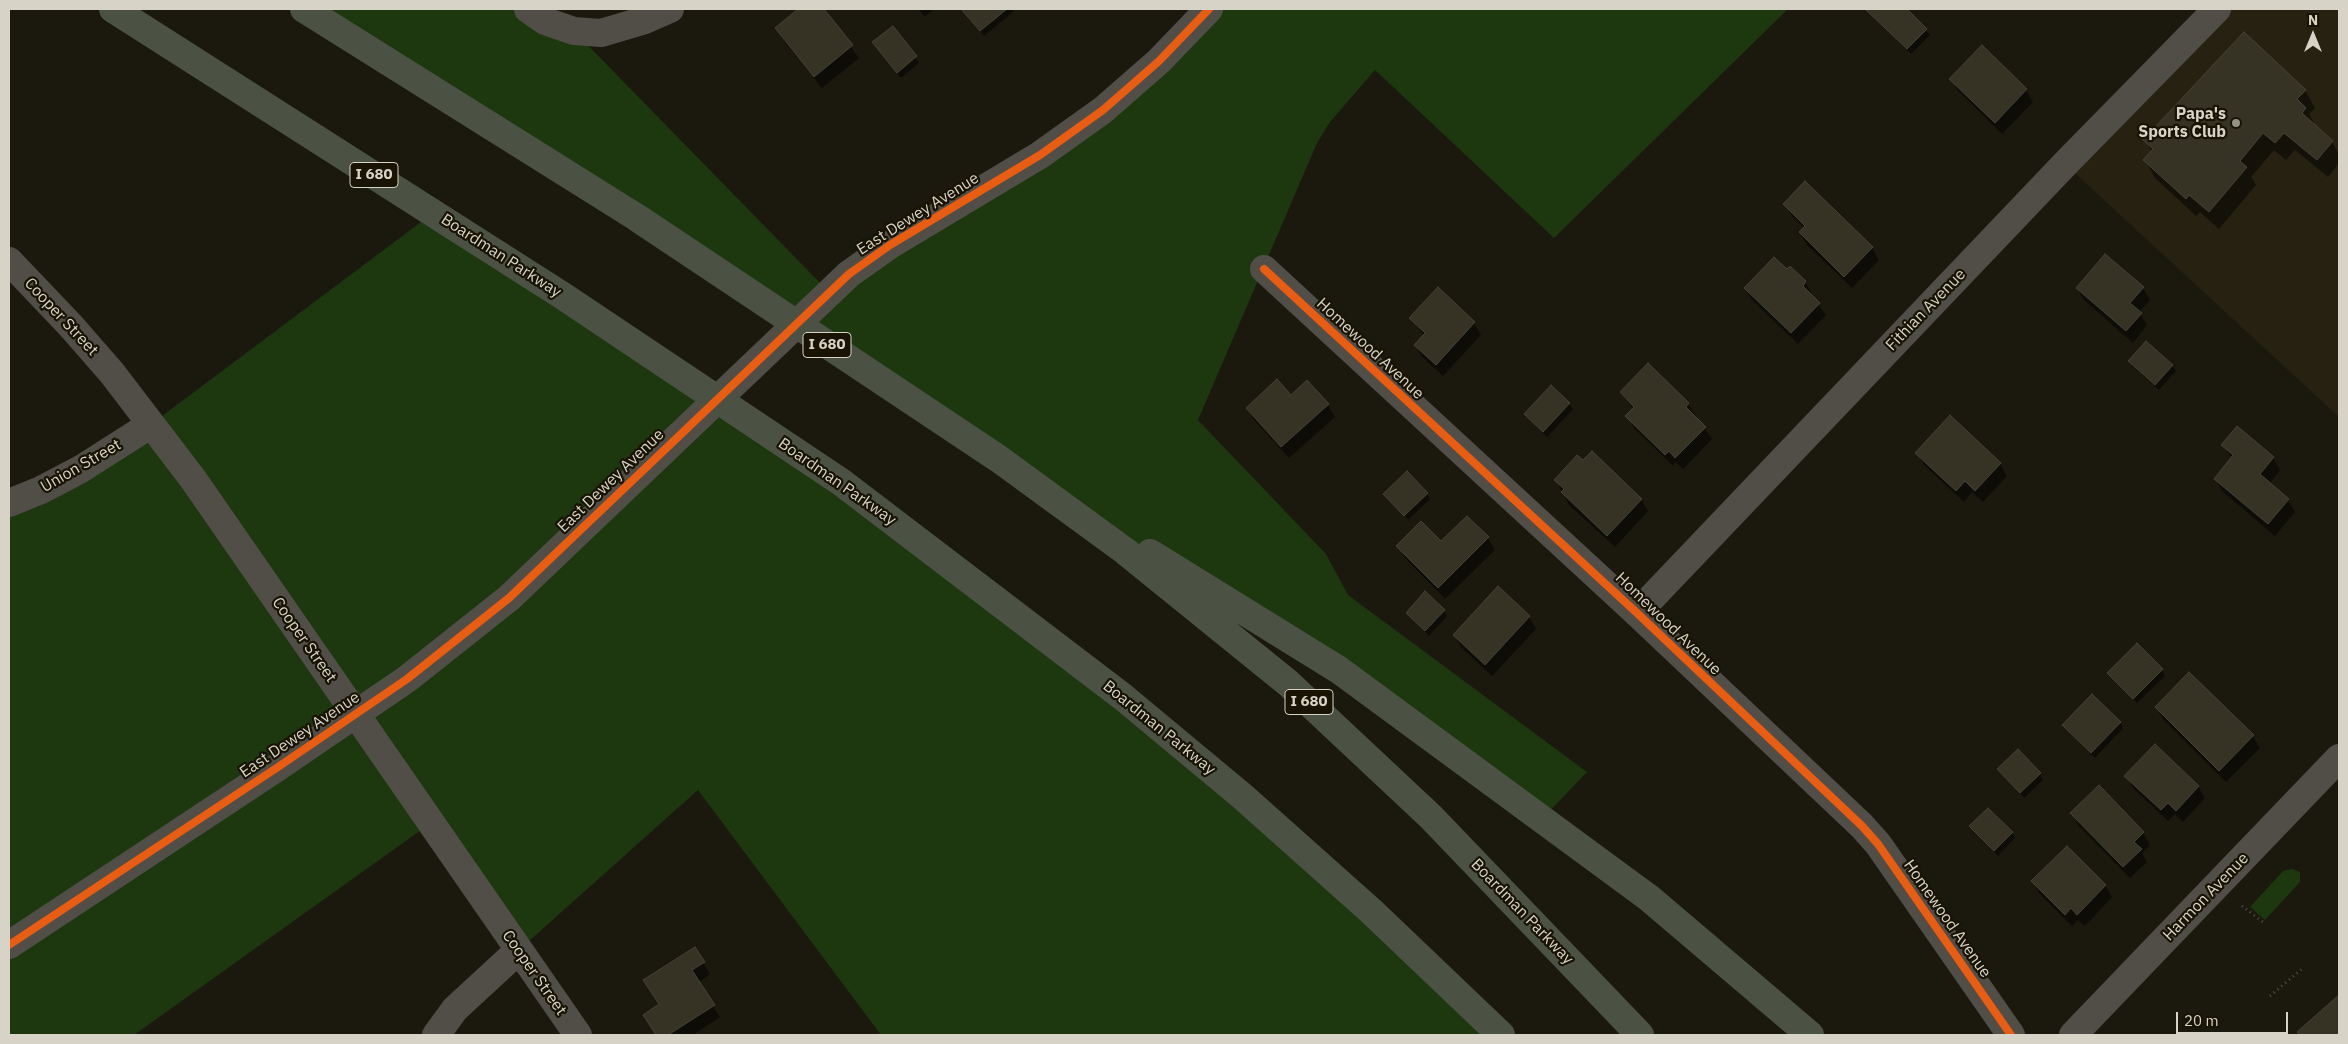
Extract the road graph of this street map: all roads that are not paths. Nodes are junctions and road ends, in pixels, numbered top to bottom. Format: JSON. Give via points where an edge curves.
{"nodes":[{"id":1,"x":114,"y":9,"type":"edge"},
{"id":2,"x":304,"y":9,"type":"edge"},
{"id":3,"x":528,"y":9,"type":"edge"},
{"id":4,"x":670,"y":9,"type":"edge"},
{"id":5,"x":1209,"y":9,"type":"edge"},
{"id":6,"x":2217,"y":9,"type":"edge"},
{"id":7,"x":9,"y":261,"type":"edge"},
{"id":8,"x":1264,"y":269,"type":"dead end"},
{"id":9,"x":150,"y":425,"type":"junction"},
{"id":10,"x":998,"y":459,"type":"junction"},
{"id":11,"x":9,"y":503,"type":"edge"},
{"id":12,"x":1637,"y":613,"type":"junction"},
{"id":13,"x":2339,"y":758,"type":"edge"},
{"id":14,"x":9,"y":945,"type":"edge"},
{"id":15,"x":519,"y":950,"type":"junction"},
{"id":16,"x":436,"y":1035,"type":"edge"},
{"id":17,"x":578,"y":1035,"type":"edge"},
{"id":18,"x":1502,"y":1035,"type":"edge"},
{"id":19,"x":1640,"y":1035,"type":"edge"},
{"id":20,"x":1810,"y":1035,"type":"edge"},
{"id":21,"x":2011,"y":1035,"type":"edge"},
{"id":22,"x":2073,"y":1035,"type":"edge"}],
"edges":[{"from":1,"to":18,"type":"highway","name":"Boardman Parkway","number":"I 680","via":[[563,296],[841,482],[1123,697],[1198,759],[1371,911]]},
{"from":2,"to":10,"type":"highway","name":"Boardman Parkway","number":"I 680","via":[[636,217]]},
{"from":3,"to":4,"type":"street","via":[[545,21],[574,31],[601,32],[645,20]]},
{"from":5,"to":14,"type":"street","name":"East Dewey Avenue","via":[[1159,61],[1095,115],[1040,155],[890,245],[849,274],[509,598],[407,679]]},
{"from":6,"to":12,"type":"street","name":"Fithian Avenue"},
{"from":7,"to":9,"type":"street","name":"Cooper Street","via":[[112,373]]},
{"from":8,"to":12,"type":"street","name":"Homewood Avenue"},
{"from":9,"to":11,"type":"street","name":"Union Street","via":[[81,469]]},
{"from":9,"to":15,"type":"street","name":"Cooper Street","via":[[193,479]]},
{"from":10,"to":19,"type":"highway","name":"Boardman Parkway","number":"I 680","via":[[1125,551],[1288,683],[1431,817]]},
{"from":10,"to":20,"type":"highway","via":[[1339,670],[1649,898]]},
{"from":12,"to":21,"type":"street","name":"Homewood Avenue","via":[[1878,844]]},
{"from":13,"to":22,"type":"street","name":"Harmon Avenue"},
{"from":15,"to":16,"type":"street","via":[[455,1009]]},
{"from":15,"to":17,"type":"street","name":"Cooper Street"}]}
